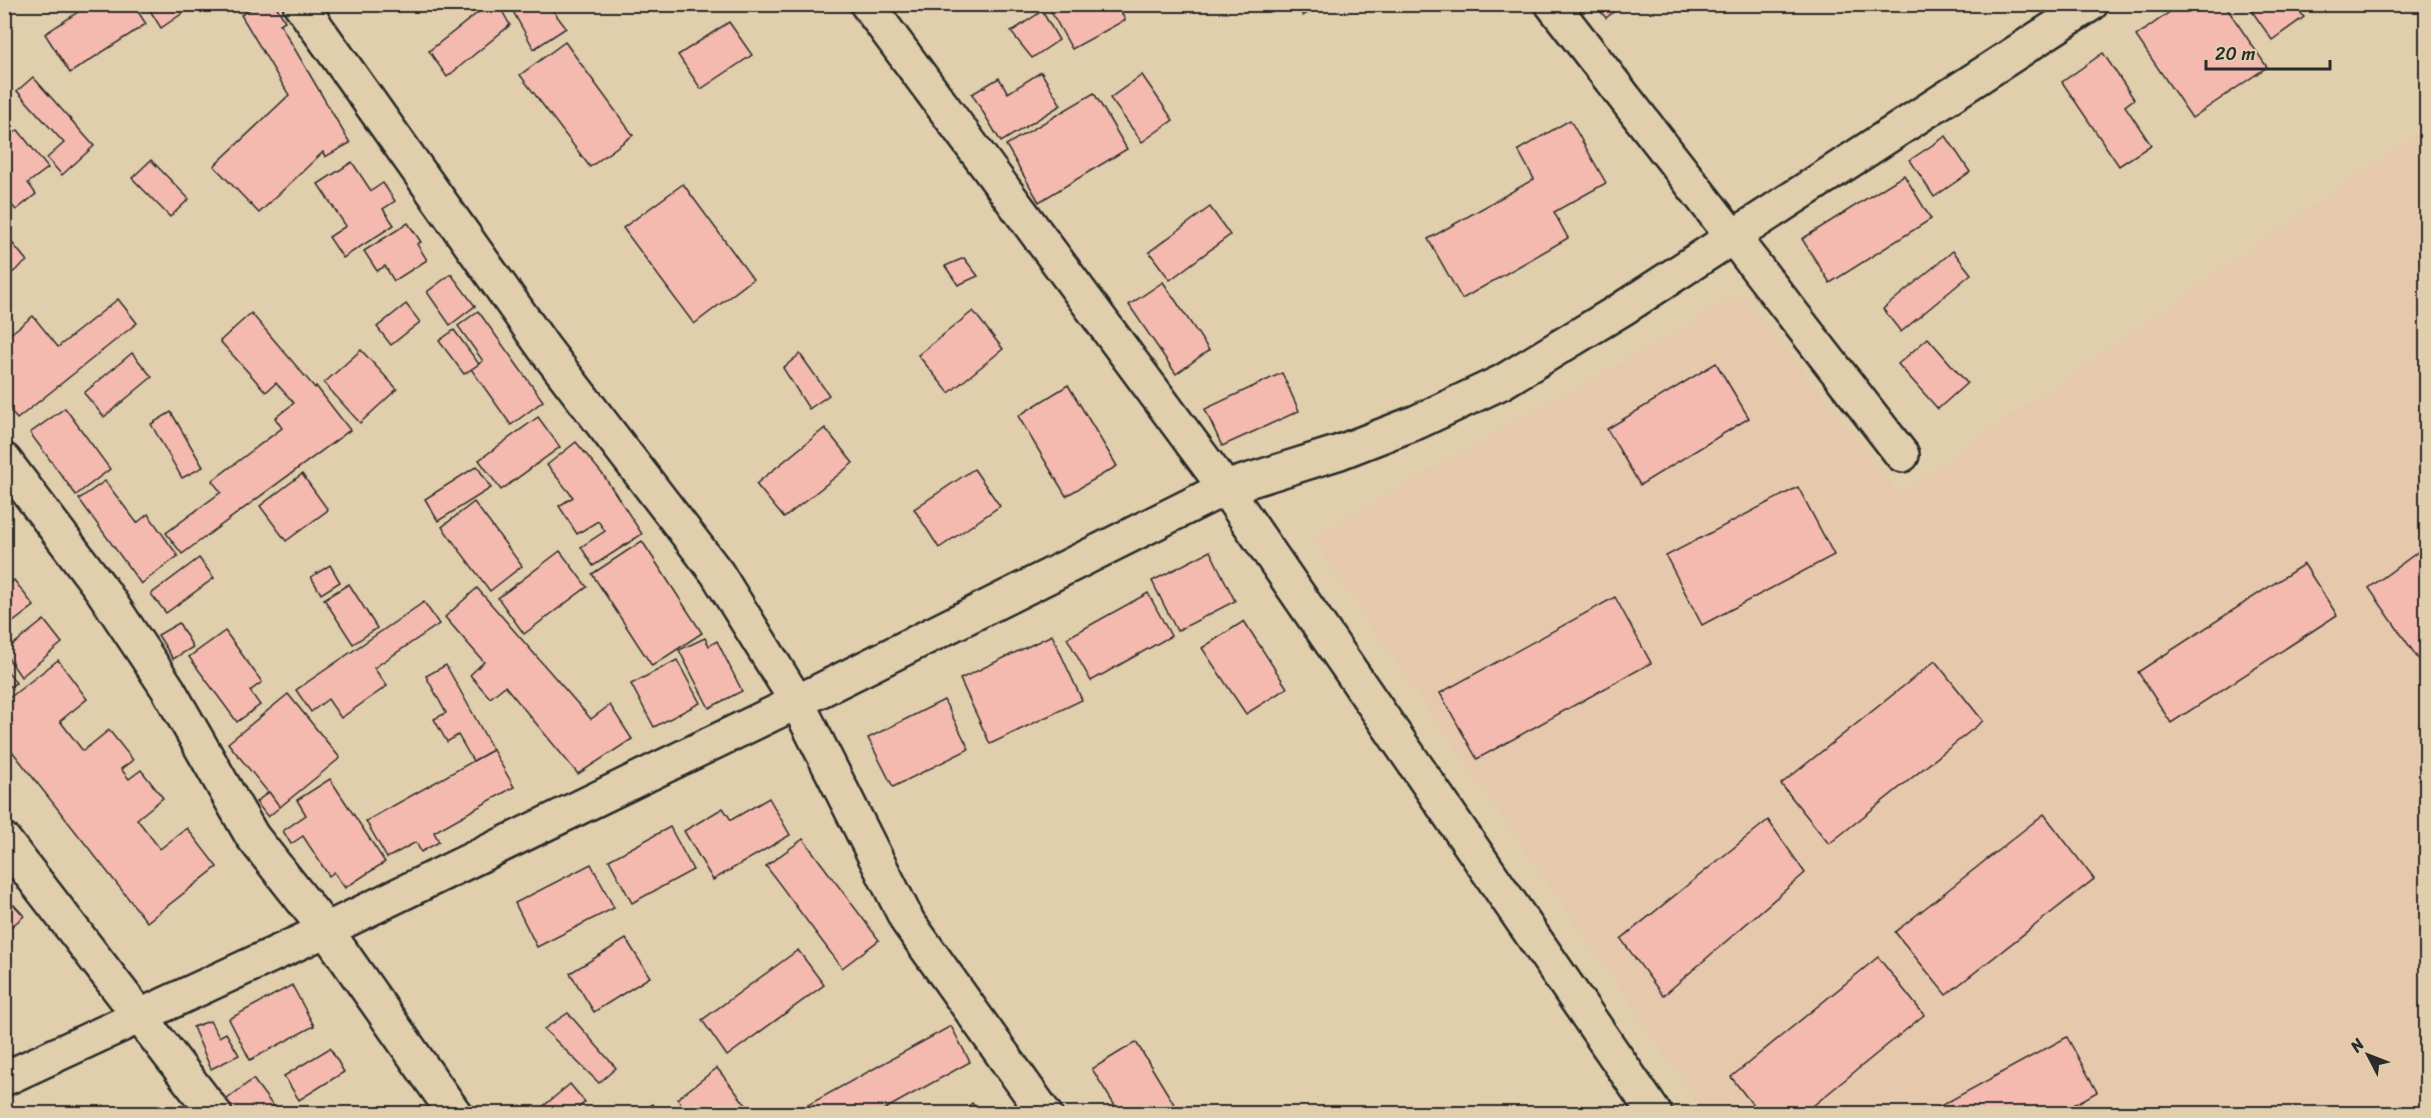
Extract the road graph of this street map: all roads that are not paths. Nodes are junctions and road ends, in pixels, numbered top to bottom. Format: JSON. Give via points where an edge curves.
{"nodes":[{"id":1,"x":300,"y":4,"type":"edge"},
{"id":2,"x":867,"y":4,"type":"edge"},
{"id":3,"x":1552,"y":4,"type":"edge"},
{"id":4,"x":2073,"y":9,"type":"edge"},
{"id":5,"x":1731,"y":237,"type":"junction"},
{"id":6,"x":1902,"y":455,"type":"dead end"},
{"id":7,"x":4,"y":460,"type":"edge"},
{"id":8,"x":1225,"y":488,"type":"junction"},
{"id":9,"x":797,"y":702,"type":"junction"},
{"id":10,"x":4,"y":840,"type":"edge"},
{"id":11,"x":326,"y":930,"type":"junction"},
{"id":12,"x":141,"y":1014,"type":"junction"},
{"id":13,"x":4,"y":1079,"type":"edge"},
{"id":14,"x":214,"y":1113,"type":"edge"},
{"id":15,"x":455,"y":1113,"type":"edge"},
{"id":16,"x":1045,"y":1113,"type":"edge"},
{"id":17,"x":1655,"y":1113,"type":"edge"}],
"edges":[{"from":1,"to":9,"type":"street","via":[[544,348],[717,573]]},
{"from":2,"to":8,"type":"street"},
{"from":3,"to":5,"type":"street"},
{"from":4,"to":5,"type":"street"},
{"from":5,"to":6,"type":"street"},
{"from":5,"to":8,"type":"street","via":[[1502,382],[1417,422],[1340,452]]},
{"from":7,"to":11,"type":"street","via":[[102,590],[168,689],[252,836]]},
{"from":8,"to":9,"type":"street"},
{"from":8,"to":17,"type":"street"},
{"from":9,"to":11,"type":"street"},
{"from":9,"to":16,"type":"street","via":[[908,922]]},
{"from":10,"to":12,"type":"street"},
{"from":11,"to":12,"type":"street"},
{"from":11,"to":15,"type":"street"},
{"from":12,"to":13,"type":"street"},
{"from":12,"to":14,"type":"street"}]}
